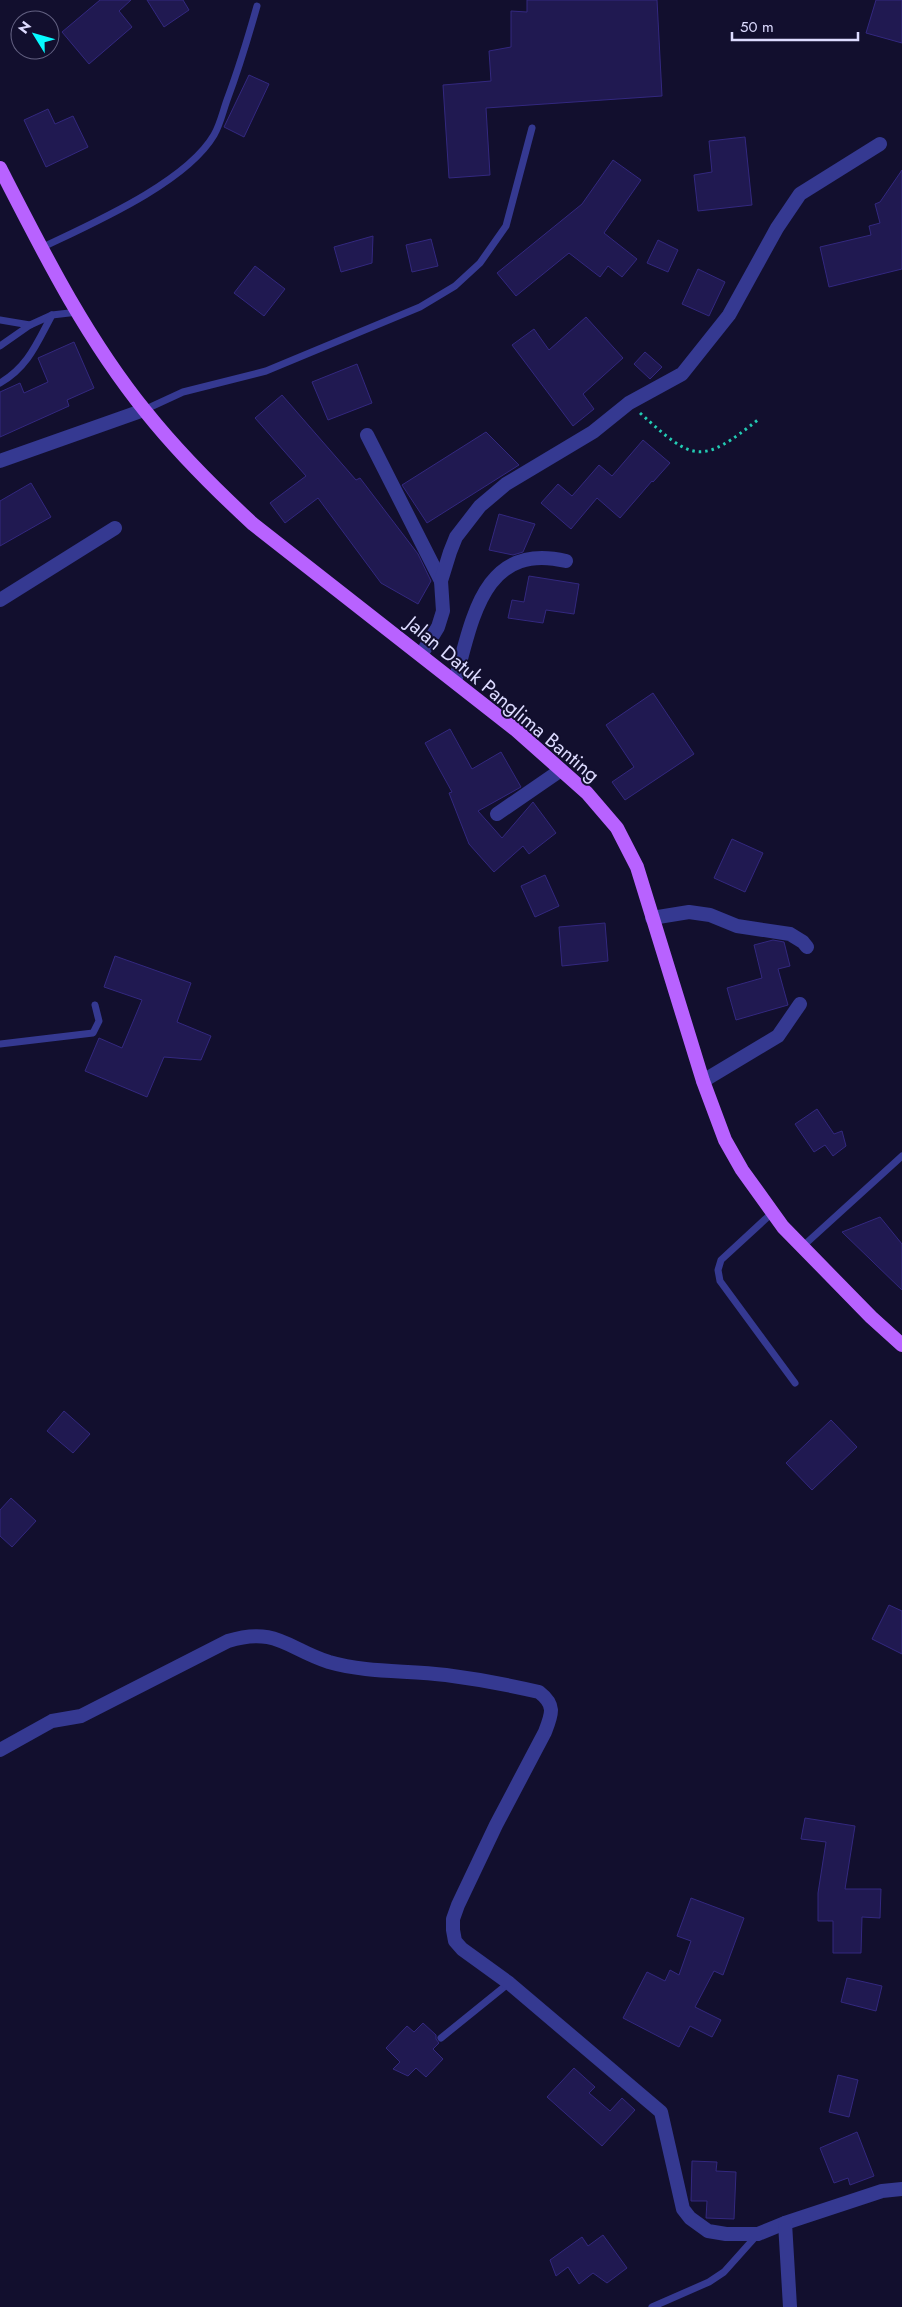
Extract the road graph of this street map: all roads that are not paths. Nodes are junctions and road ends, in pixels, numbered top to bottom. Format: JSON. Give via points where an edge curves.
{"nodes":[{"id":1,"x":257,"y":6,"type":"dead end"},
{"id":2,"x":532,"y":128,"type":"dead end"},
{"id":3,"x":880,"y":144,"type":"dead end"},
{"id":4,"x":0,"y":168,"type":"edge"},
{"id":5,"x":41,"y":248,"type":"junction"},
{"id":6,"x":78,"y":312,"type":"junction"},
{"id":7,"x":52,"y":315,"type":"junction"},
{"id":8,"x":0,"y":320,"type":"edge"},
{"id":9,"x":30,"y":325,"type":"junction"},
{"id":10,"x":0,"y":346,"type":"edge"},
{"id":11,"x":0,"y":383,"type":"edge"},
{"id":12,"x":144,"y":410,"type":"junction"},
{"id":13,"x":367,"y":435,"type":"dead end"},
{"id":14,"x":0,"y":461,"type":"edge"},
{"id":15,"x":115,"y":528,"type":"dead end"},
{"id":16,"x":566,"y":561,"type":"dead end"},
{"id":17,"x":441,"y":581,"type":"junction"},
{"id":18,"x":0,"y":600,"type":"edge"},
{"id":19,"x":421,"y":655,"type":"junction"},
{"id":20,"x":455,"y":681,"type":"junction"},
{"id":21,"x":561,"y":770,"type":"junction"},
{"id":22,"x":497,"y":814,"type":"dead end"},
{"id":23,"x":652,"y":918,"type":"junction"},
{"id":24,"x":806,"y":947,"type":"dead end"},
{"id":25,"x":800,"y":1004,"type":"dead end"},
{"id":26,"x":95,"y":1005,"type":"dead end"},
{"id":27,"x":0,"y":1044,"type":"edge"},
{"id":28,"x":703,"y":1081,"type":"junction"},
{"id":29,"x":902,"y":1156,"type":"edge"},
{"id":30,"x":772,"y":1213,"type":"junction"},
{"id":31,"x":802,"y":1248,"type":"junction"},
{"id":32,"x":902,"y":1345,"type":"edge"},
{"id":33,"x":795,"y":1383,"type":"dead end"},
{"id":34,"x":0,"y":1750,"type":"edge"},
{"id":35,"x":509,"y":1983,"type":"junction"},
{"id":36,"x":441,"y":2038,"type":"dead end"},
{"id":37,"x":902,"y":2189,"type":"edge"},
{"id":38,"x":785,"y":2223,"type":"junction"},
{"id":39,"x":758,"y":2234,"type":"junction"},
{"id":40,"x":652,"y":2307,"type":"edge"},
{"id":41,"x":790,"y":2307,"type":"edge"}],
"edges":[{"from":1,"to":5,"type":"lane","via":[[243,58],[215,134],[204,150],[158,185]]},
{"from":2,"to":12,"type":"lane","via":[[506,226],[480,264],[455,286],[420,308],[266,371],[183,392]]},
{"from":3,"to":17,"type":"street","via":[[800,194],[729,315],[682,374],[628,403],[593,432],[506,484],[480,506],[456,537]]},
{"from":4,"to":5,"type":"main road","name":"Jalan Datuk Panglima Banting"},
{"from":5,"to":6,"type":"main road","name":"Jalan Datuk Panglima Banting"},
{"from":6,"to":7,"type":"lane"},
{"from":6,"to":12,"type":"main road","name":"Jalan Datuk Panglima Banting"},
{"from":7,"to":9,"type":"lane"},
{"from":7,"to":11,"type":"lane","via":[[16,374]]},
{"from":8,"to":9,"type":"lane"},
{"from":9,"to":10,"type":"lane"},
{"from":12,"to":14,"type":"street"},
{"from":12,"to":19,"type":"main road","name":"Jalan Datuk Panglima Banting","via":[[253,524]]},
{"from":13,"to":17,"type":"street"},
{"from":15,"to":18,"type":"street"},
{"from":16,"to":20,"type":"street","via":[[549,557],[528,558],[492,579],[478,603]]},
{"from":17,"to":19,"type":"street","via":[[443,611],[438,627]]},
{"from":19,"to":20,"type":"main road","name":"Jalan Datuk Panglima Banting"},
{"from":20,"to":21,"type":"main road","name":"Jalan Datuk Panglima Banting"},
{"from":21,"to":22,"type":"street"},
{"from":21,"to":23,"type":"main road","name":"Jalan Datuk Panglima Banting","via":[[587,793],[617,828],[636,867]]},
{"from":23,"to":24,"type":"street","via":[[689,912],[710,915],[737,926],[790,934]]},
{"from":23,"to":28,"type":"main road","name":"Jalan Datuk Panglima Banting"},
{"from":25,"to":28,"type":"street","via":[[778,1036]]},
{"from":26,"to":27,"type":"lane","via":[[100,1021],[93,1033]]},
{"from":28,"to":30,"type":"main road","name":"Jalan Datuk Panglima Banting","via":[[725,1140]]},
{"from":29,"to":31,"type":"lane"},
{"from":30,"to":31,"type":"main road","name":"Jalan Datuk Panglima Banting"},
{"from":30,"to":33,"type":"lane","via":[[722,1260],[718,1270],[720,1281]]},
{"from":31,"to":32,"type":"main road","name":"Jalan Datuk Panglima Banting"},
{"from":34,"to":35,"type":"street","via":[[52,1721],[81,1716],[241,1637],[286,1641],[326,1661],[353,1668],[445,1675],[539,1692],[548,1699],[552,1716],[496,1825],[453,1919],[455,1941]]},
{"from":35,"to":36,"type":"lane"},
{"from":35,"to":39,"type":"street","via":[[661,2112],[683,2209],[690,2218],[708,2231]]},
{"from":37,"to":38,"type":"street","via":[[882,2191]]},
{"from":38,"to":39,"type":"street"},
{"from":38,"to":41,"type":"street"},
{"from":39,"to":40,"type":"lane","via":[[724,2272]]}]}
